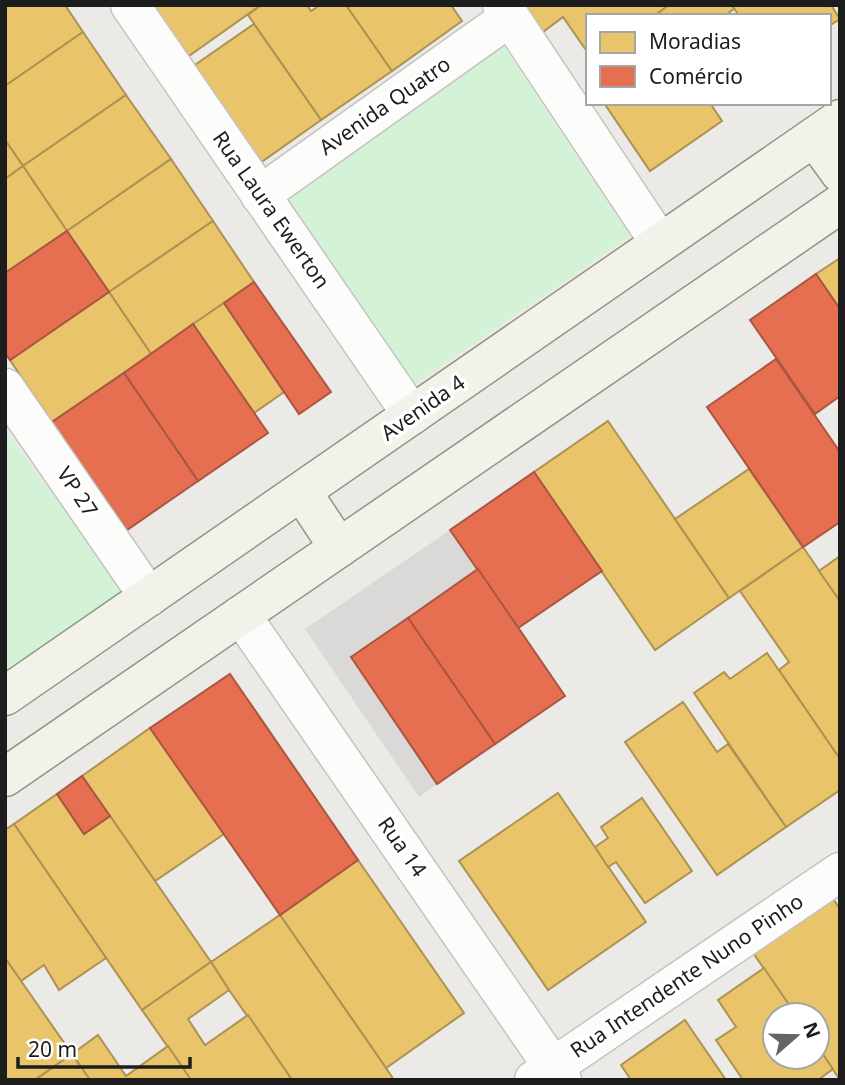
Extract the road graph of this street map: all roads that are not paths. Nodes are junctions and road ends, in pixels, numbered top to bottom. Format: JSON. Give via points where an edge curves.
{"nodes":[{"id":1,"x":130,"y":5,"type":"edge"},
{"id":2,"x":506,"y":11,"type":"edge"},
{"id":3,"x":827,"y":128,"type":"edge"},
{"id":4,"x":840,"y":173,"type":"edge"},
{"id":5,"x":260,"y":195,"type":"junction"},
{"id":6,"x":840,"y":204,"type":"edge"},
{"id":7,"x":660,"y":243,"type":"junction"},
{"id":8,"x":5,"y":388,"type":"edge"},
{"id":9,"x":412,"y":415,"type":"junction"},
{"id":10,"x":302,"y":492,"type":"junction"},
{"id":11,"x":339,"y":548,"type":"junction"},
{"id":12,"x":149,"y":597,"type":"junction"},
{"id":13,"x":241,"y":615,"type":"junction"},
{"id":14,"x":5,"y":696,"type":"edge"},
{"id":15,"x":5,"y":777,"type":"edge"},
{"id":16,"x":840,"y":872,"type":"edge"},
{"id":17,"x":550,"y":1075,"type":"edge"}],
"edges":[{"from":1,"to":5,"type":"street","name":"Rua Laura Ewerton"},
{"from":2,"to":5,"type":"street","name":"Avenida Quatro"},
{"from":2,"to":7,"type":"street"},
{"from":3,"to":4,"type":"main road"},
{"from":3,"to":7,"type":"main road","name":"Avenida 4"},
{"from":5,"to":9,"type":"street","name":"Rua Laura Ewerton"},
{"from":6,"to":11,"type":"main road"},
{"from":7,"to":9,"type":"main road","name":"Avenida 4"},
{"from":8,"to":12,"type":"street","name":"VP 27"},
{"from":9,"to":10,"type":"main road","name":"Avenida 4"},
{"from":10,"to":11,"type":"main road"},
{"from":10,"to":12,"type":"main road","name":"Avenida 4"},
{"from":11,"to":13,"type":"main road"},
{"from":12,"to":14,"type":"main road","name":"Avenida 4"},
{"from":13,"to":15,"type":"main road"},
{"from":13,"to":17,"type":"street","name":"Rua 14"},
{"from":16,"to":17,"type":"street","name":"Rua Intendente Nuno Pinho"}]}
